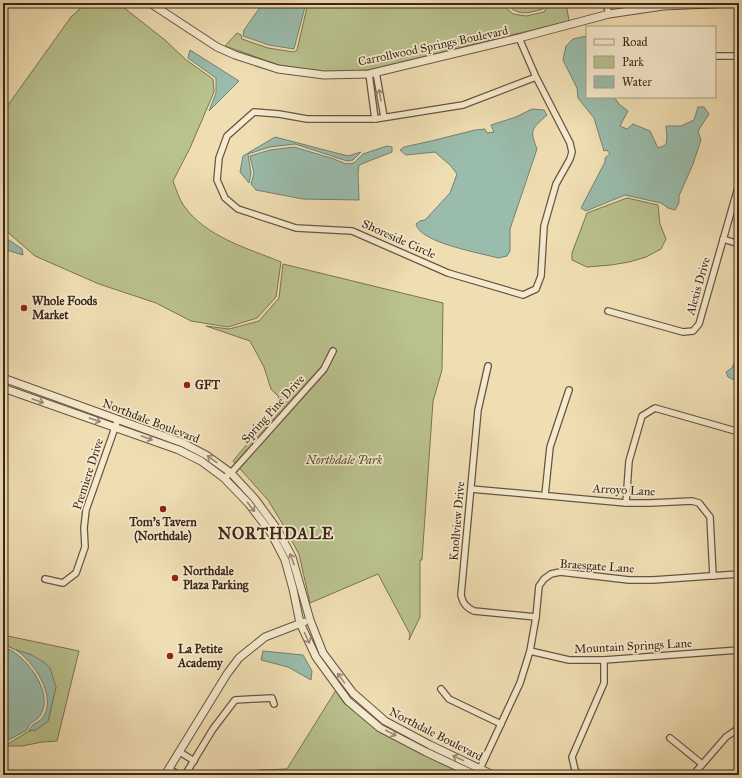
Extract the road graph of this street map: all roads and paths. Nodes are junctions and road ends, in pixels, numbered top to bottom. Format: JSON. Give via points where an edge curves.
{"nodes":[{"id":1,"x":150,"y":3,"type":"edge"},
{"id":2,"x":606,"y":3,"type":"edge"},
{"id":3,"x":735,"y":3,"type":"edge"},
{"id":4,"x":609,"y":14,"type":"junction"},
{"id":5,"x":519,"y":38,"type":"junction"},
{"id":6,"x":716,"y":56,"type":"edge"},
{"id":7,"x":739,"y":56,"type":"edge"},
{"id":8,"x":373,"y":73,"type":"junction"},
{"id":9,"x":536,"y":77,"type":"junction"},
{"id":10,"x":384,"y":117,"type":"junction"},
{"id":11,"x":374,"y":119,"type":"junction"},
{"id":12,"x":739,"y":184,"type":"edge"},
{"id":13,"x":723,"y":239,"type":"junction"},
{"id":14,"x":739,"y":244,"type":"edge"},
{"id":15,"x":608,"y":311,"type":"dead end"},
{"id":16,"x":333,"y":351,"type":"dead end"},
{"id":17,"x":488,"y":366,"type":"dead end"},
{"id":18,"x":3,"y":378,"type":"edge"},
{"id":19,"x":24,"y":386,"type":"junction"},
{"id":20,"x":3,"y":388,"type":"edge"},
{"id":21,"x":569,"y":390,"type":"dead end"},
{"id":22,"x":20,"y":394,"type":"junction"},
{"id":23,"x":118,"y":419,"type":"junction"},
{"id":24,"x":115,"y":427,"type":"junction"},
{"id":25,"x":739,"y":432,"type":"edge"},
{"id":26,"x":231,"y":473,"type":"junction"},
{"id":27,"x":224,"y":478,"type":"junction"},
{"id":28,"x":471,"y":489,"type":"junction"},
{"id":29,"x":545,"y":495,"type":"junction"},
{"id":30,"x":626,"y":503,"type":"junction"},
{"id":31,"x":739,"y":574,"type":"edge"},
{"id":32,"x":712,"y":576,"type":"junction"},
{"id":33,"x":46,"y":579,"type":"dead end"},
{"id":34,"x":536,"y":617,"type":"junction"},
{"id":35,"x":310,"y":620,"type":"junction"},
{"id":36,"x":300,"y":623,"type":"junction"},
{"id":37,"x":739,"y":650,"type":"edge"},
{"id":38,"x":530,"y":652,"type":"junction"},
{"id":39,"x":604,"y":660,"type":"junction"},
{"id":40,"x":442,"y":689,"type":"dead end"},
{"id":41,"x":353,"y":694,"type":"junction"},
{"id":42,"x":348,"y":701,"type":"junction"},
{"id":43,"x":274,"y":704,"type":"dead end"},
{"id":44,"x":501,"y":724,"type":"junction"},
{"id":45,"x":739,"y":728,"type":"edge"},
{"id":46,"x":670,"y":738,"type":"dead end"},
{"id":47,"x":180,"y":752,"type":"junction"},
{"id":48,"x":194,"y":761,"type":"junction"},
{"id":49,"x":702,"y":764,"type":"junction"},
{"id":50,"x":169,"y":768,"type":"junction"},
{"id":51,"x":477,"y":773,"type":"edge"},
{"id":52,"x":164,"y":775,"type":"edge"},
{"id":53,"x":179,"y":775,"type":"edge"},
{"id":54,"x":185,"y":775,"type":"edge"},
{"id":55,"x":493,"y":775,"type":"edge"},
{"id":56,"x":580,"y":775,"type":"edge"},
{"id":57,"x":693,"y":775,"type":"edge"}],
"edges":[{"from":1,"to":8,"type":"street","name":"Carrollwood Springs Boulevard","via":[[217,47],[278,69],[324,75]]},
{"from":2,"to":4,"type":"street"},
{"from":3,"to":4,"type":"street","name":"Carrollwood Springs Boulevard","via":[[663,6]]},
{"from":4,"to":5,"type":"street","name":"Carrollwood Springs Boulevard"},
{"from":5,"to":8,"type":"street","name":"Carrollwood Springs Boulevard"},
{"from":5,"to":9,"type":"street","name":"Shoreside Circle"},
{"from":6,"to":7,"type":"street"},
{"from":10,"to":8,"type":"street","one_way":true},
{"from":8,"to":11,"type":"street"},
{"from":9,"to":10,"type":"street","name":"Shoreside Circle","via":[[462,105]]},
{"from":9,"to":11,"type":"street","name":"Shoreside Circle","via":[[570,143],[572,152],[556,184],[544,226],[541,276],[536,289],[523,295],[448,273],[352,231],[296,228],[238,209],[225,198],[217,180],[219,158],[227,136],[254,112],[307,119]]},
{"from":10,"to":11,"type":"street","name":"Shoreside Circle"},
{"from":12,"to":13,"type":"street","name":"Alexis Drive"},
{"from":13,"to":14,"type":"street"},
{"from":13,"to":15,"type":"street","name":"Alexis Drive","via":[[699,324],[693,331],[683,332]]},
{"from":16,"to":26,"type":"street","name":"Spring Pine Drive","via":[[324,369]]},
{"from":17,"to":28,"type":"street","name":"Knollview Drive","via":[[478,410]]},
{"from":18,"to":19,"type":"street","name":"Northdale Boulevard"},
{"from":19,"to":22,"type":"street"},
{"from":19,"to":23,"type":"street","name":"Northdale Boulevard"},
{"from":20,"to":22,"type":"street","name":"Northdale Boulevard"},
{"from":21,"to":29,"type":"street","via":[[550,447]]},
{"from":22,"to":24,"type":"street","name":"Northdale Boulevard","one_way":true},
{"from":23,"to":24,"type":"street","name":"Premiere Drive"},
{"from":26,"to":23,"type":"street","name":"Northdale Boulevard","one_way":true,"via":[[206,455],[183,443]]},
{"from":24,"to":27,"type":"street","name":"Northdale Boulevard","one_way":true,"via":[[179,450],[201,461]]},
{"from":24,"to":33,"type":"street","name":"Premiere Drive","via":[[86,510],[85,547],[76,573],[63,583]]},
{"from":25,"to":30,"type":"street","via":[[655,408],[642,416],[629,460]]},
{"from":26,"to":27,"type":"street","name":"Spring Pine Drive"},
{"from":35,"to":26,"type":"street","name":"Northdale Boulevard","one_way":true,"via":[[292,557],[278,529]]},
{"from":27,"to":36,"type":"street","name":"Northdale Boulevard","one_way":true,"via":[[249,504],[271,533],[285,560]]},
{"from":28,"to":29,"type":"street","name":"Arroyo Lane"},
{"from":28,"to":34,"type":"street","name":"Knollview Drive","via":[[461,595],[463,602],[467,608],[474,611]]},
{"from":29,"to":30,"type":"street","name":"Arroyo Lane"},
{"from":30,"to":32,"type":"street","name":"Arroyo Lane","via":[[700,502],[710,516]]},
{"from":31,"to":32,"type":"street","name":"Braesgate Lane"},
{"from":32,"to":34,"type":"street","name":"Braesgate Lane","via":[[629,580],[560,572],[551,574],[539,586]]},
{"from":34,"to":38,"type":"street","name":"Braesgate Lane"},
{"from":35,"to":36,"type":"street"},
{"from":41,"to":35,"type":"street","name":"Northdale Boulevard","one_way":true,"via":[[322,653]]},
{"from":36,"to":42,"type":"street","name":"Northdale Boulevard","one_way":true,"via":[[316,657]]},
{"from":36,"to":47,"type":"street","via":[[265,637],[239,658]]},
{"from":37,"to":39,"type":"street","name":"Mountain Springs Lane"},
{"from":38,"to":39,"type":"street","name":"Mountain Springs Lane","via":[[569,660]]},
{"from":38,"to":44,"type":"street","name":"Braesgate Lane","via":[[520,683]]},
{"from":39,"to":56,"type":"street","via":[[604,683],[572,757],[575,770]]},
{"from":40,"to":44,"type":"street","via":[[449,699]]},
{"from":41,"to":42,"type":"street"},
{"from":51,"to":41,"type":"street","name":"Northdale Boulevard","one_way":true,"via":[[385,721]]},
{"from":42,"to":51,"type":"street","name":"Northdale Boulevard","one_way":true,"via":[[380,728],[426,752]]},
{"from":43,"to":48,"type":"street","via":[[272,698],[235,700],[213,729]]},
{"from":44,"to":51,"type":"street","name":"Braesgate Lane"},
{"from":45,"to":49,"type":"street","via":[[726,737]]},
{"from":46,"to":49,"type":"street"},
{"from":47,"to":48,"type":"street"},
{"from":47,"to":50,"type":"street"},
{"from":48,"to":54,"type":"street"},
{"from":49,"to":57,"type":"street"},
{"from":50,"to":52,"type":"street"},
{"from":50,"to":53,"type":"street"},
{"from":51,"to":55,"type":"street","name":"Northdale Boulevard"}]}
